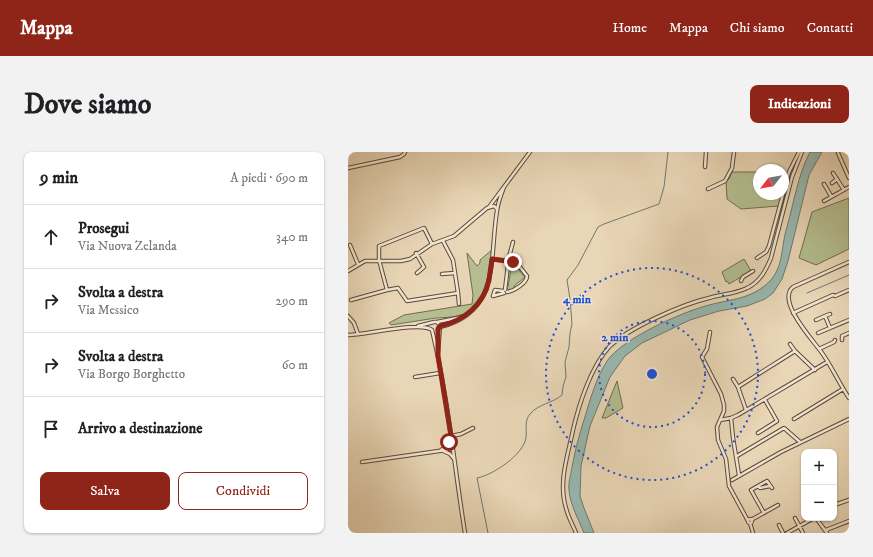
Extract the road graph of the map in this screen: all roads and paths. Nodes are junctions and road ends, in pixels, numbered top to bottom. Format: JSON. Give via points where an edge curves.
{"nodes":[{"id":1,"x":405,"y":152,"type":"edge"},
{"id":2,"x":530,"y":152,"type":"edge"},
{"id":3,"x":706,"y":152,"type":"edge"},
{"id":4,"x":734,"y":152,"type":"edge"},
{"id":5,"x":801,"y":152,"type":"edge"},
{"id":6,"x":838,"y":153,"type":"edge"},
{"id":7,"x":705,"y":167,"type":"dead end"},
{"id":8,"x":348,"y":168,"type":"edge"},
{"id":9,"x":833,"y":173,"type":"dead end"},
{"id":10,"x":849,"y":178,"type":"edge"},
{"id":11,"x":837,"y":179,"type":"junction"},
{"id":12,"x":832,"y":183,"type":"dead end"},
{"id":13,"x":824,"y":184,"type":"dead end"},
{"id":14,"x":504,"y":187,"type":"junction"},
{"id":15,"x":849,"y":187,"type":"edge"},
{"id":16,"x":708,"y":189,"type":"dead end"},
{"id":17,"x":844,"y":190,"type":"junction"},
{"id":18,"x":831,"y":196,"type":"junction"},
{"id":19,"x":824,"y":201,"type":"dead end"},
{"id":20,"x":487,"y":208,"type":"junction"},
{"id":21,"x":497,"y":208,"type":"junction"},
{"id":22,"x":443,"y":241,"type":"junction"},
{"id":23,"x":513,"y":242,"type":"dead end"},
{"id":24,"x":432,"y":244,"type":"junction"},
{"id":25,"x":350,"y":245,"type":"dead end"},
{"id":26,"x":416,"y":253,"type":"junction"},
{"id":27,"x":757,"y":258,"type":"dead end"},
{"id":28,"x":492,"y":259,"type":"junction"},
{"id":29,"x":379,"y":260,"type":"junction"},
{"id":30,"x":508,"y":261,"type":"junction"},
{"id":31,"x":849,"y":262,"type":"edge"},
{"id":32,"x":358,"y":264,"type":"junction"},
{"id":33,"x":348,"y":271,"type":"edge"},
{"id":34,"x":752,"y":271,"type":"dead end"},
{"id":35,"x":417,"y":273,"type":"dead end"},
{"id":36,"x":455,"y":273,"type":"junction"},
{"id":37,"x":442,"y":274,"type":"dead end"},
{"id":38,"x":741,"y":281,"type":"dead end"},
{"id":39,"x":386,"y":290,"type":"junction"},
{"id":40,"x":849,"y":290,"type":"edge"},
{"id":41,"x":458,"y":293,"type":"junction"},
{"id":42,"x":351,"y":300,"type":"dead end"},
{"id":43,"x":459,"y":304,"type":"dead end"},
{"id":44,"x":793,"y":313,"type":"junction"},
{"id":45,"x":830,"y":314,"type":"dead end"},
{"id":46,"x":348,"y":316,"type":"edge"},
{"id":47,"x":465,"y":316,"type":"junction"},
{"id":48,"x":825,"y":316,"type":"junction"},
{"id":49,"x":816,"y":320,"type":"dead end"},
{"id":50,"x":849,"y":320,"type":"edge"},
{"id":51,"x":437,"y":322,"type":"junction"},
{"id":52,"x":431,"y":323,"type":"junction"},
{"id":53,"x":414,"y":327,"type":"junction"},
{"id":54,"x":439,"y":328,"type":"junction"},
{"id":55,"x":830,"y":328,"type":"junction"},
{"id":56,"x":431,"y":329,"type":"junction"},
{"id":57,"x":710,"y":332,"type":"dead end"},
{"id":58,"x":818,"y":333,"type":"dead end"},
{"id":59,"x":849,"y":333,"type":"edge"},
{"id":60,"x":356,"y":335,"type":"junction"},
{"id":61,"x":439,"y":335,"type":"junction"},
{"id":62,"x":348,"y":336,"type":"edge"},
{"id":63,"x":434,"y":337,"type":"junction"},
{"id":64,"x":835,"y":340,"type":"dead end"},
{"id":65,"x":842,"y":340,"type":"dead end"},
{"id":66,"x":790,"y":344,"type":"dead end"},
{"id":67,"x":819,"y":349,"type":"junction"},
{"id":68,"x":795,"y":351,"type":"junction"},
{"id":69,"x":438,"y":356,"type":"junction"},
{"id":70,"x":827,"y":362,"type":"junction"},
{"id":71,"x":814,"y":370,"type":"junction"},
{"id":72,"x":440,"y":373,"type":"junction"},
{"id":73,"x":415,"y":377,"type":"dead end"},
{"id":74,"x":733,"y":379,"type":"dead end"},
{"id":75,"x":738,"y":387,"type":"junction"},
{"id":76,"x":843,"y":389,"type":"junction"},
{"id":77,"x":849,"y":398,"type":"edge"},
{"id":78,"x":765,"y":400,"type":"junction"},
{"id":79,"x":746,"y":410,"type":"junction"},
{"id":80,"x":731,"y":418,"type":"junction"},
{"id":81,"x":794,"y":419,"type":"dead end"},
{"id":82,"x":849,"y":419,"type":"edge"},
{"id":83,"x":720,"y":420,"type":"junction"},
{"id":84,"x":473,"y":428,"type":"dead end"},
{"id":85,"x":758,"y":433,"type":"dead end"},
{"id":86,"x":451,"y":436,"type":"junction"},
{"id":87,"x":800,"y":442,"type":"junction"},
{"id":88,"x":453,"y":448,"type":"junction"},
{"id":89,"x":441,"y":450,"type":"junction"},
{"id":90,"x":737,"y":456,"type":"junction"},
{"id":91,"x":454,"y":460,"type":"junction"},
{"id":92,"x":362,"y":462,"type":"dead end"},
{"id":93,"x":739,"y":476,"type":"junction"},
{"id":94,"x":732,"y":480,"type":"dead end"},
{"id":95,"x":758,"y":486,"type":"junction"},
{"id":96,"x":849,"y":500,"type":"edge"},
{"id":97,"x":778,"y":505,"type":"dead end"},
{"id":98,"x":837,"y":505,"type":"edge"},
{"id":99,"x":764,"y":513,"type":"junction"},
{"id":100,"x":795,"y":518,"type":"dead end"},
{"id":101,"x":809,"y":521,"type":"edge"},
{"id":102,"x":817,"y":521,"type":"edge"},
{"id":103,"x":849,"y":521,"type":"edge"},
{"id":104,"x":749,"y":522,"type":"junction"},
{"id":105,"x":779,"y":525,"type":"dead end"},
{"id":106,"x":799,"y":526,"type":"junction"},
{"id":107,"x":826,"y":532,"type":"edge"},
{"id":108,"x":465,"y":533,"type":"edge"},
{"id":109,"x":576,"y":533,"type":"edge"},
{"id":110,"x":753,"y":533,"type":"edge"},
{"id":111,"x":783,"y":533,"type":"edge"},
{"id":112,"x":787,"y":533,"type":"edge"},
{"id":113,"x":803,"y":533,"type":"edge"}],
"edges":[{"from":1,"to":8,"type":"street","via":[[400,157]]},
{"from":2,"to":14,"type":"street"},
{"from":3,"to":7,"type":"street"},
{"from":4,"to":16,"type":"street","via":[[732,168],[725,181]]},
{"from":5,"to":27,"type":"street","via":[[790,172],[769,246],[766,252]]},
{"from":5,"to":109,"type":"street","via":[[771,258],[762,276],[742,290],[689,304],[623,336],[610,346],[597,364],[577,416],[564,474],[566,509]]},
{"from":6,"to":10,"type":"street"},
{"from":9,"to":11,"type":"street"},
{"from":11,"to":12,"type":"street"},
{"from":11,"to":17,"type":"street"},
{"from":13,"to":18,"type":"street"},
{"from":14,"to":20,"type":"street"},
{"from":14,"to":21,"type":"street"},
{"from":15,"to":17,"type":"street"},
{"from":17,"to":18,"type":"street"},
{"from":18,"to":19,"type":"street"},
{"from":20,"to":21,"type":"street"},
{"from":20,"to":22,"type":"street","via":[[454,236]]},
{"from":21,"to":28,"type":"street"},
{"from":22,"to":24,"type":"street"},
{"from":22,"to":36,"type":"street","via":[[453,260]]},
{"from":23,"to":30,"type":"street"},
{"from":24,"to":26,"type":"street"},
{"from":24,"to":29,"type":"street","via":[[424,228],[379,246]]},
{"from":25,"to":32,"type":"street"},
{"from":26,"to":29,"type":"street","via":[[410,259],[401,261]]},
{"from":26,"to":35,"type":"street","via":[[424,267]]},
{"from":28,"to":30,"type":"street"},
{"from":28,"to":47,"type":"street","via":[[484,295]]},
{"from":29,"to":32,"type":"street"},
{"from":29,"to":39,"type":"street"},
{"from":30,"to":30,"type":"street","via":[[516,262],[528,277],[514,290],[505,291]]},
{"from":31,"to":44,"type":"street","via":[[793,287],[788,296]]},
{"from":32,"to":33,"type":"street"},
{"from":34,"to":38,"type":"street"},
{"from":36,"to":37,"type":"street"},
{"from":36,"to":41,"type":"street"},
{"from":39,"to":41,"type":"street","via":[[398,288],[407,301]]},
{"from":39,"to":42,"type":"street"},
{"from":40,"to":44,"type":"street"},
{"from":41,"to":43,"type":"street"},
{"from":44,"to":67,"type":"street"},
{"from":45,"to":48,"type":"street"},
{"from":46,"to":60,"type":"street","via":[[354,323]]},
{"from":47,"to":51,"type":"street"},
{"from":47,"to":54,"type":"street"},
{"from":48,"to":49,"type":"street"},
{"from":48,"to":55,"type":"street"},
{"from":50,"to":55,"type":"street"},
{"from":51,"to":52,"type":"street"},
{"from":51,"to":54,"type":"street"},
{"from":52,"to":53,"type":"street"},
{"from":52,"to":56,"type":"street"},
{"from":53,"to":56,"type":"street"},
{"from":53,"to":60,"type":"street"},
{"from":54,"to":56,"type":"street","via":[[435,331]]},
{"from":54,"to":61,"type":"street"},
{"from":55,"to":58,"type":"street"},
{"from":56,"to":63,"type":"street"},
{"from":57,"to":83,"type":"street","via":[[707,350],[702,357],[723,399],[724,411]]},
{"from":59,"to":65,"type":"street","via":[[842,336]]},
{"from":60,"to":62,"type":"street"},
{"from":61,"to":63,"type":"street"},
{"from":61,"to":69,"type":"street"},
{"from":63,"to":69,"type":"street"},
{"from":64,"to":67,"type":"street"},
{"from":66,"to":68,"type":"street"},
{"from":67,"to":70,"type":"street"},
{"from":68,"to":71,"type":"street"},
{"from":68,"to":75,"type":"street"},
{"from":69,"to":72,"type":"street"},
{"from":70,"to":71,"type":"street"},
{"from":70,"to":76,"type":"street"},
{"from":71,"to":78,"type":"street"},
{"from":72,"to":73,"type":"street"},
{"from":72,"to":86,"type":"street"},
{"from":74,"to":75,"type":"street"},
{"from":75,"to":79,"type":"street"},
{"from":76,"to":77,"type":"street"},
{"from":76,"to":81,"type":"street"},
{"from":78,"to":79,"type":"street"},
{"from":78,"to":85,"type":"street","via":[[777,421]]},
{"from":79,"to":80,"type":"street"},
{"from":80,"to":83,"type":"street"},
{"from":80,"to":90,"type":"street"},
{"from":82,"to":87,"type":"street"},
{"from":83,"to":104,"type":"street","via":[[717,427],[718,440],[726,459],[728,484]]},
{"from":84,"to":86,"type":"street"},
{"from":86,"to":88,"type":"street"},
{"from":86,"to":89,"type":"street","via":[[448,444]]},
{"from":87,"to":90,"type":"street","via":[[784,428]]},
{"from":87,"to":93,"type":"street"},
{"from":88,"to":89,"type":"street"},
{"from":88,"to":91,"type":"street"},
{"from":89,"to":91,"type":"street","via":[[450,454]]},
{"from":89,"to":92,"type":"street"},
{"from":90,"to":93,"type":"street"},
{"from":91,"to":108,"type":"street"},
{"from":93,"to":94,"type":"street"},
{"from":95,"to":95,"type":"street","via":[[760,488],[771,487],[767,481]]},
{"from":95,"to":99,"type":"street","via":[[751,490]]},
{"from":96,"to":98,"type":"street"},
{"from":97,"to":99,"type":"street"},
{"from":99,"to":104,"type":"street"},
{"from":100,"to":106,"type":"street"},
{"from":101,"to":106,"type":"street"},
{"from":102,"to":107,"type":"street"},
{"from":103,"to":107,"type":"street"},
{"from":104,"to":110,"type":"street"},
{"from":105,"to":111,"type":"street"},
{"from":106,"to":112,"type":"street"},
{"from":106,"to":113,"type":"street"}]}
